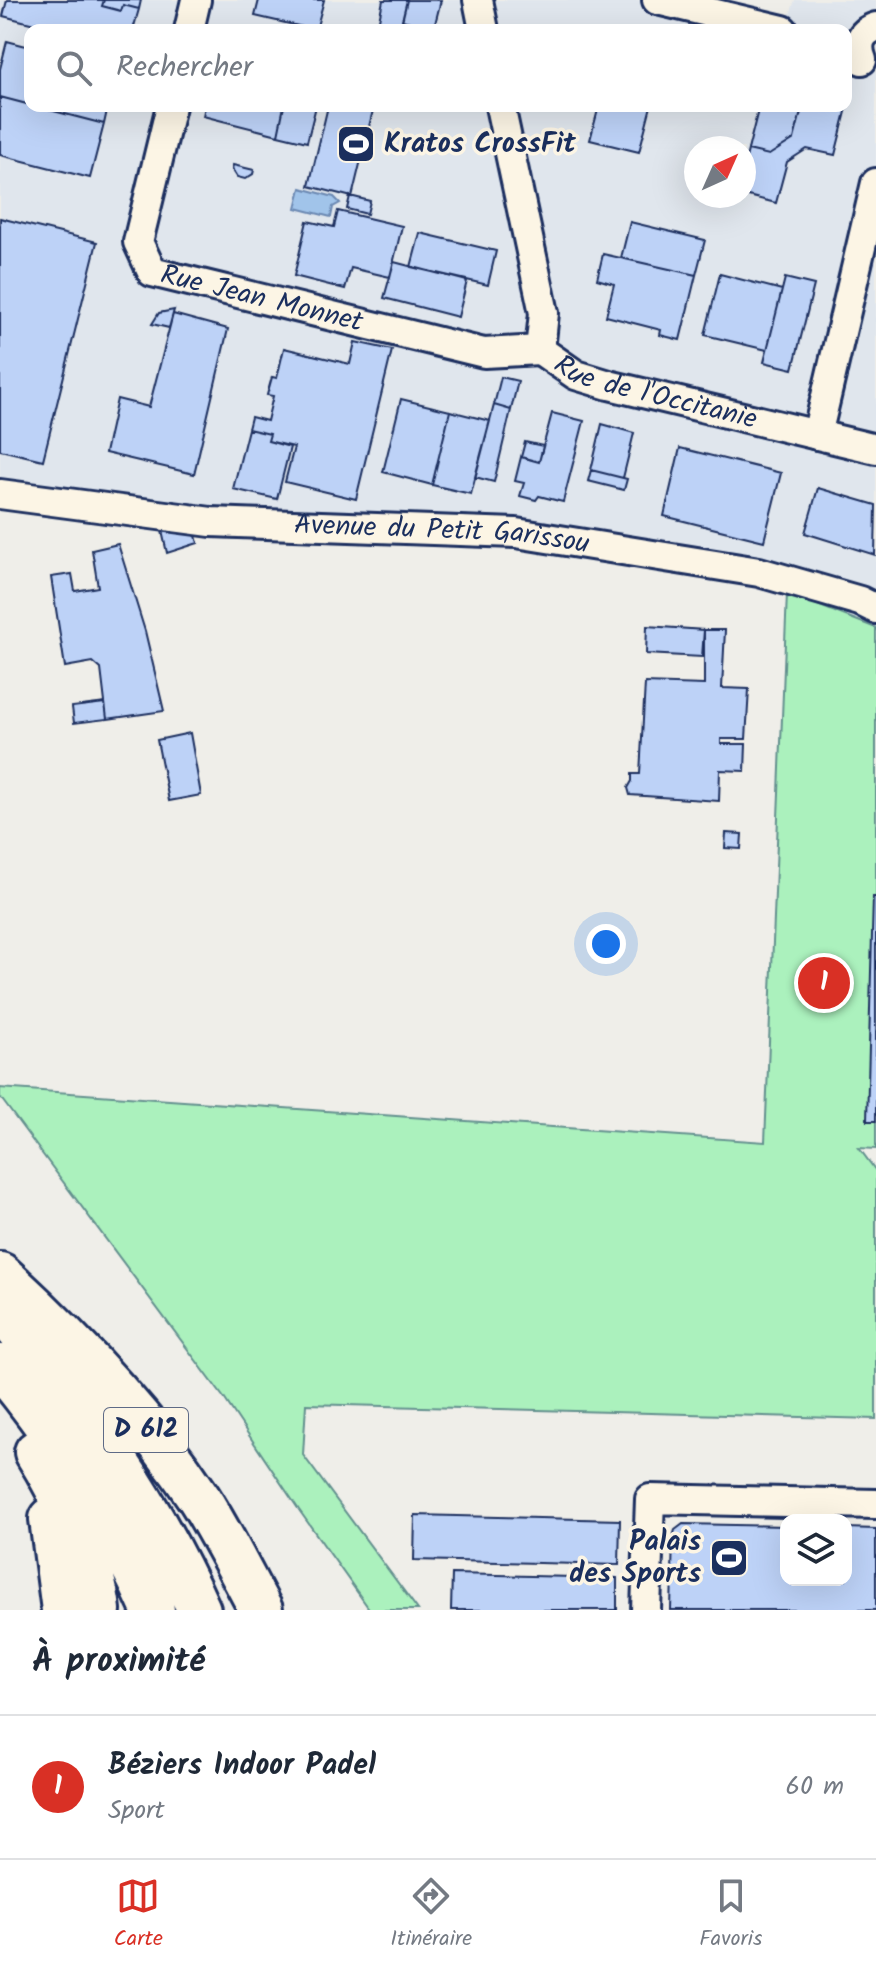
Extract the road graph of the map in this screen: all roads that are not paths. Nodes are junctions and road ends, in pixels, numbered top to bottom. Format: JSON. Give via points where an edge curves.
{"nodes":[{"id":1,"x":196,"y":0,"type":"edge"},
{"id":2,"x":478,"y":0,"type":"edge"},
{"id":3,"x":657,"y":0,"type":"edge"},
{"id":4,"x":190,"y":24,"type":"edge"},
{"id":5,"x":483,"y":24,"type":"edge"},
{"id":6,"x":758,"y":24,"type":"edge"},
{"id":7,"x":170,"y":112,"type":"edge"},
{"id":8,"x":501,"y":112,"type":"edge"},
{"id":9,"x":876,"y":183,"type":"edge"},
{"id":10,"x":540,"y":350,"type":"junction"},
{"id":11,"x":817,"y":435,"type":"junction"},
{"id":12,"x":876,"y":449,"type":"edge"},
{"id":13,"x":0,"y":494,"type":"edge"},
{"id":14,"x":876,"y":609,"type":"edge"},
{"id":15,"x":0,"y":1274,"type":"edge"},
{"id":16,"x":0,"y":1308,"type":"edge"},
{"id":17,"x":0,"y":1366,"type":"edge"},
{"id":18,"x":0,"y":1399,"type":"edge"},
{"id":19,"x":40,"y":1459,"type":"junction"},
{"id":20,"x":876,"y":1504,"type":"edge"},
{"id":21,"x":63,"y":1610,"type":"edge"},
{"id":22,"x":99,"y":1610,"type":"edge"},
{"id":23,"x":153,"y":1610,"type":"edge"},
{"id":24,"x":199,"y":1610,"type":"edge"},
{"id":25,"x":261,"y":1610,"type":"edge"},
{"id":26,"x":646,"y":1610,"type":"edge"}],
"edges":[{"from":1,"to":4,"type":"street"},
{"from":2,"to":5,"type":"street"},
{"from":3,"to":6,"type":"street"},
{"from":7,"to":10,"type":"street","name":"Rue Jean Monnet","via":[[138,242],[152,272],[484,353]]},
{"from":8,"to":10,"type":"street","name":"Rue de l'Occitanie","via":[[544,313]]},
{"from":9,"to":11,"type":"street"},
{"from":10,"to":11,"type":"street","name":"Rue de l'Occitanie","via":[[576,375]]},
{"from":11,"to":12,"type":"street","name":"Rue de l'Occitanie"},
{"from":13,"to":14,"type":"street","name":"Avenue du Petit Garissou","via":[[211,522],[516,533],[759,572]]},
{"from":15,"to":25,"type":"highway","number":"D 612","via":[[104,1379],[154,1439],[198,1498]]},
{"from":16,"to":24,"type":"highway","number":"D 612","via":[[61,1380],[125,1470]]},
{"from":17,"to":23,"type":"highway","number":"D 612","via":[[76,1471]]},
{"from":18,"to":19,"type":"highway"},
{"from":19,"to":21,"type":"highway"},
{"from":19,"to":22,"type":"highway","via":[[75,1530]]},
{"from":20,"to":26,"type":"street","via":[[650,1499]]}]}
